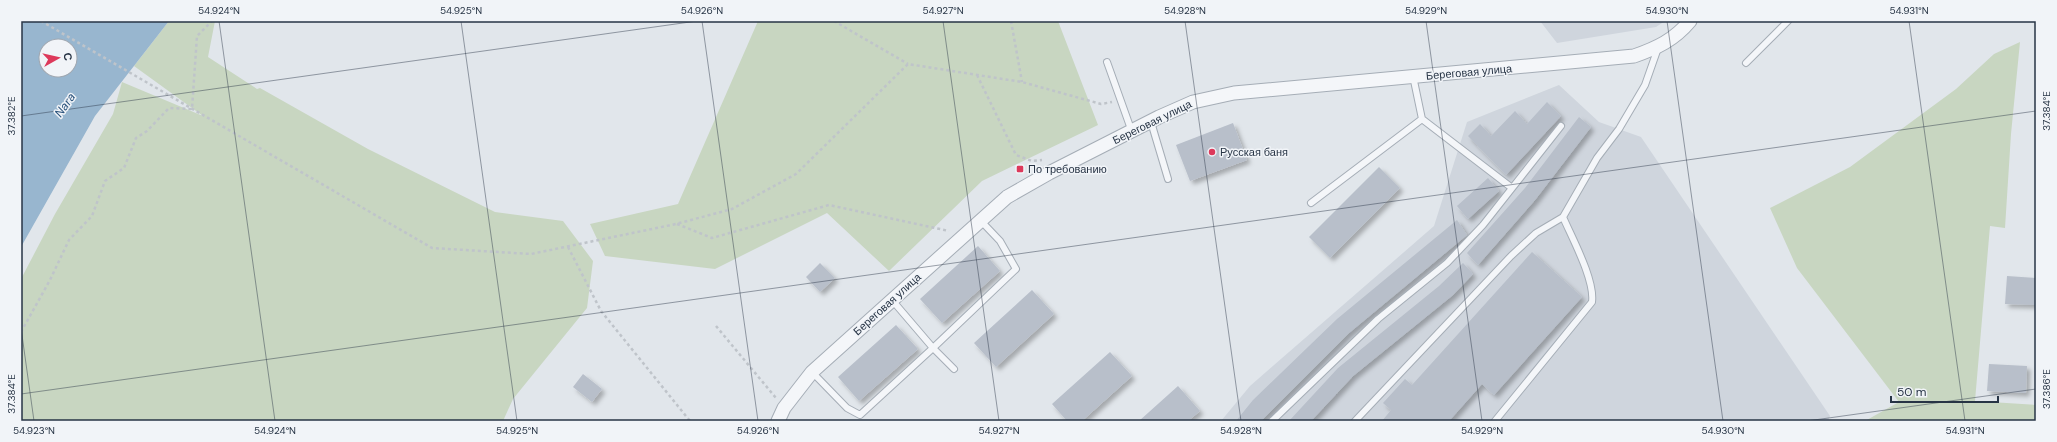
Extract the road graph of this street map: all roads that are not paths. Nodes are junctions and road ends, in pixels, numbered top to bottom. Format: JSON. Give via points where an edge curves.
{"nodes":[{"id":1,"x":1690,"y":21,"type":"edge"},
{"id":2,"x":1788,"y":21,"type":"edge"},
{"id":3,"x":1658,"y":48,"type":"junction"},
{"id":4,"x":1106,"y":62,"type":"dead end"},
{"id":5,"x":1746,"y":63,"type":"dead end"},
{"id":6,"x":1413,"y":76,"type":"junction"},
{"id":7,"x":1422,"y":119,"type":"junction"},
{"id":8,"x":1151,"y":122,"type":"junction"},
{"id":9,"x":1561,"y":126,"type":"dead end"},
{"id":10,"x":1132,"y":132,"type":"junction"},
{"id":11,"x":1168,"y":179,"type":"dead end"},
{"id":12,"x":1512,"y":188,"type":"junction"},
{"id":13,"x":1311,"y":203,"type":"dead end"},
{"id":14,"x":1563,"y":216,"type":"junction"},
{"id":15,"x":981,"y":221,"type":"junction"},
{"id":16,"x":892,"y":300,"type":"junction"},
{"id":17,"x":933,"y":348,"type":"junction"},
{"id":18,"x":954,"y":369,"type":"dead end"},
{"id":19,"x":812,"y":372,"type":"junction"},
{"id":20,"x":778,"y":421,"type":"edge"},
{"id":21,"x":1272,"y":421,"type":"edge"},
{"id":22,"x":1355,"y":421,"type":"edge"},
{"id":23,"x":1495,"y":421,"type":"edge"}],
"edges":[{"from":1,"to":3,"type":"street","name":"Береговая улица"},
{"from":2,"to":5,"type":"lane"},
{"from":3,"to":6,"type":"street","name":"Береговая улица","via":[[1634,56],[1612,59]]},
{"from":3,"to":14,"type":"lane","via":[[1645,85]]},
{"from":4,"to":10,"type":"lane"},
{"from":6,"to":7,"type":"lane"},
{"from":6,"to":8,"type":"street","name":"Береговая улица","via":[[1234,93],[1193,102]]},
{"from":7,"to":12,"type":"lane"},
{"from":7,"to":13,"type":"lane"},
{"from":8,"to":10,"type":"street","name":"Береговая улица"},
{"from":8,"to":11,"type":"lane"},
{"from":9,"to":12,"type":"lane"},
{"from":10,"to":15,"type":"street","name":"Береговая улица","via":[[1007,197]]},
{"from":12,"to":21,"type":"lane","via":[[1447,263],[1378,319]]},
{"from":14,"to":22,"type":"lane","via":[[1536,233],[1511,256]]},
{"from":14,"to":23,"type":"lane","via":[[1590,280],[1592,302]]},
{"from":15,"to":16,"type":"street","name":"Береговая улица"},
{"from":15,"to":17,"type":"lane","via":[[1000,241],[1016,269]]},
{"from":16,"to":17,"type":"lane"},
{"from":16,"to":19,"type":"street","name":"Береговая улица"},
{"from":17,"to":18,"type":"lane"},
{"from":17,"to":19,"type":"lane","via":[[860,415],[847,408]]},
{"from":19,"to":20,"type":"street","name":"Береговая улица","via":[[784,408]]}]}
